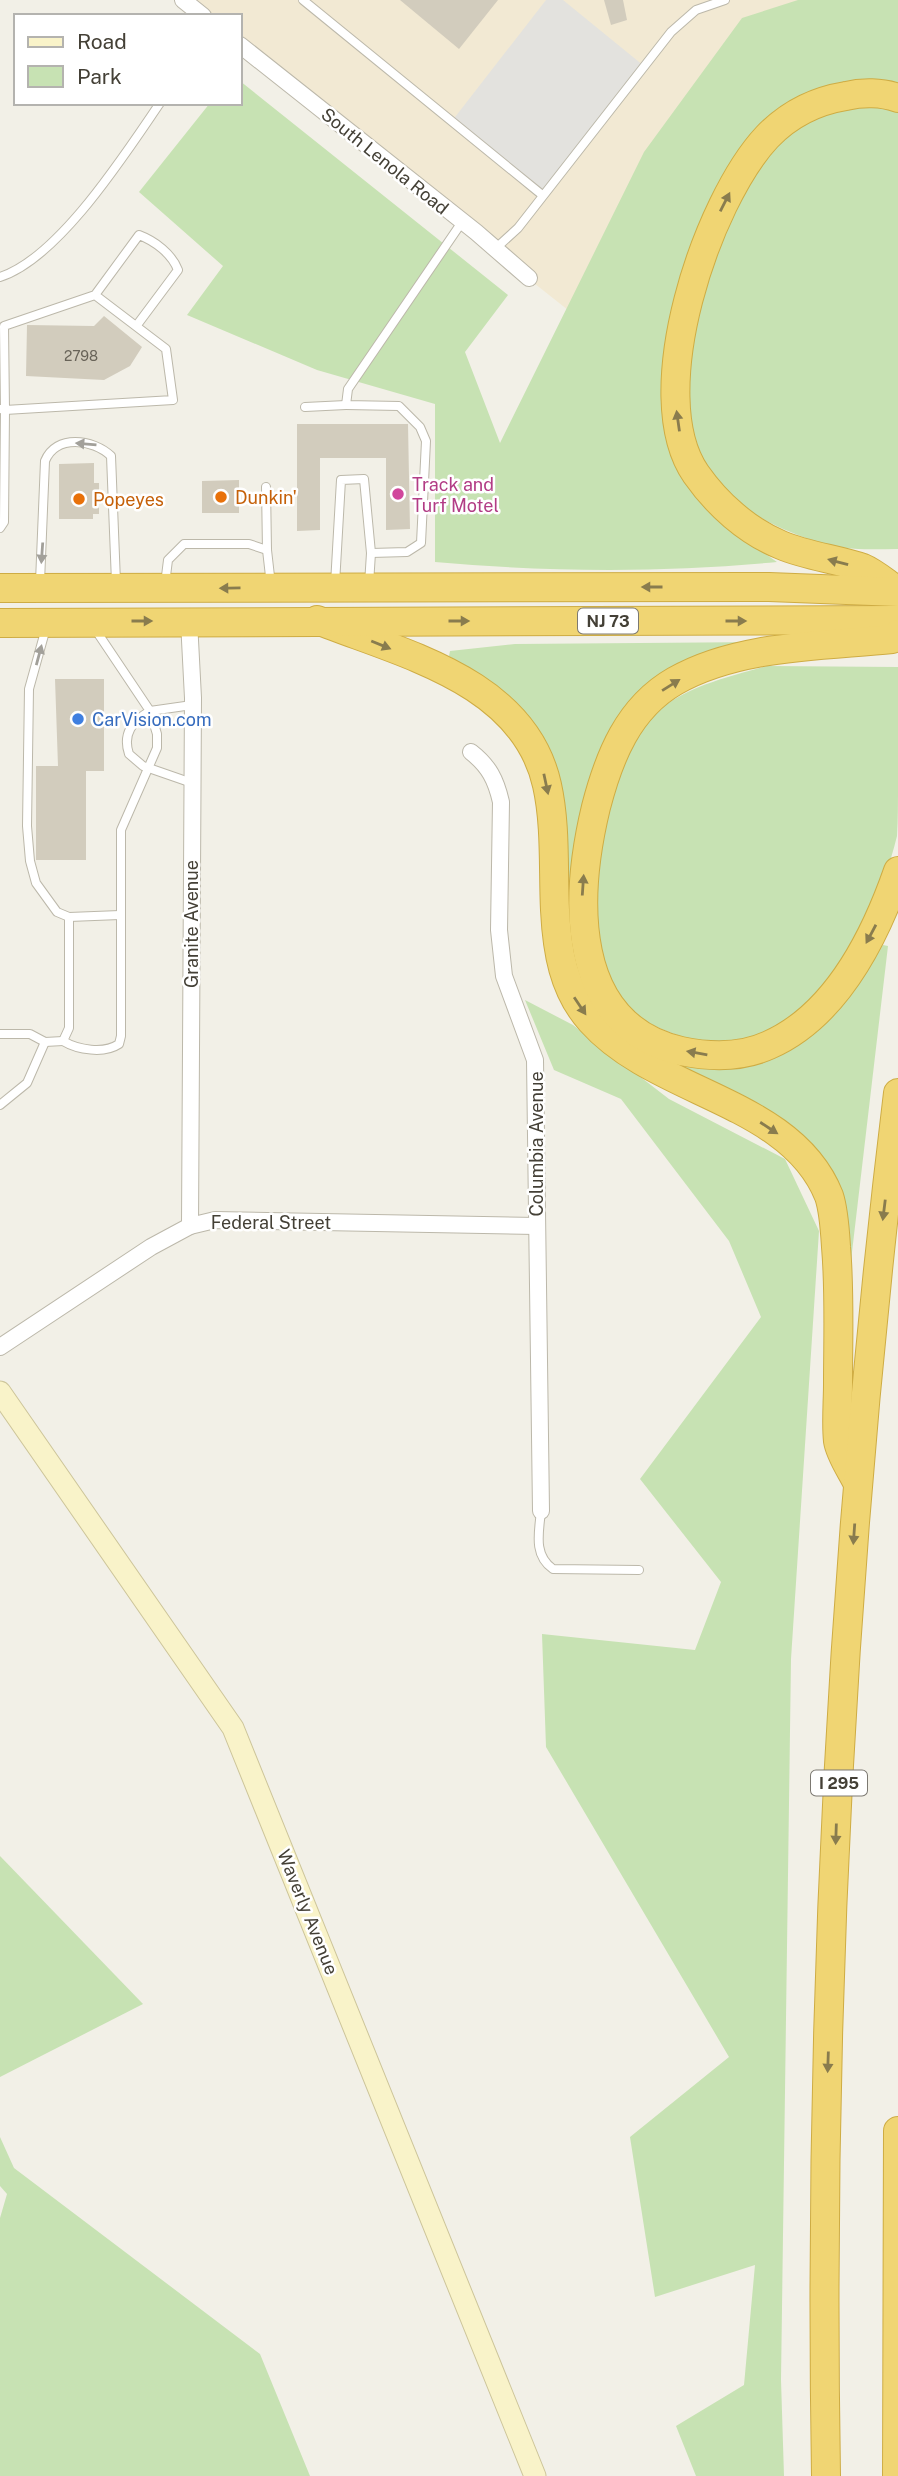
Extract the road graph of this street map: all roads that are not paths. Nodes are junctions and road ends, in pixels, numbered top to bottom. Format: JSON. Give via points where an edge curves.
{"nodes":[{"id":1,"x":183,"y":0,"type":"edge"},
{"id":2,"x":303,"y":0,"type":"edge"},
{"id":3,"x":725,"y":0,"type":"edge"},
{"id":4,"x":200,"y":14,"type":"edge"},
{"id":5,"x":242,"y":48,"type":"edge"},
{"id":6,"x":898,"y":98,"type":"edge"},
{"id":7,"x":159,"y":105,"type":"edge"},
{"id":8,"x":541,"y":194,"type":"junction"},
{"id":9,"x":462,"y":222,"type":"junction"},
{"id":10,"x":495,"y":249,"type":"junction"},
{"id":11,"x":0,"y":277,"type":"edge"},
{"id":12,"x":529,"y":278,"type":"dead end"},
{"id":13,"x":95,"y":295,"type":"junction"},
{"id":14,"x":138,"y":325,"type":"junction"},
{"id":15,"x":346,"y":405,"type":"junction"},
{"id":16,"x":305,"y":407,"type":"dead end"},
{"id":17,"x":2,"y":410,"type":"edge"},
{"id":18,"x":266,"y":487,"type":"dead end"},
{"id":19,"x":0,"y":528,"type":"edge"},
{"id":20,"x":267,"y":550,"type":"junction"},
{"id":21,"x":371,"y":553,"type":"junction"},
{"id":22,"x":116,"y":587,"type":"junction"},
{"id":23,"x":272,"y":587,"type":"junction"},
{"id":24,"x":335,"y":587,"type":"junction"},
{"id":25,"x":369,"y":587,"type":"junction"},
{"id":26,"x":0,"y":588,"type":"edge"},
{"id":27,"x":40,"y":588,"type":"junction"},
{"id":28,"x":164,"y":588,"type":"junction"},
{"id":29,"x":898,"y":592,"type":"edge"},
{"id":30,"x":317,"y":620,"type":"junction"},
{"id":31,"x":898,"y":620,"type":"edge"},
{"id":32,"x":48,"y":621,"type":"junction"},
{"id":33,"x":89,"y":621,"type":"junction"},
{"id":34,"x":189,"y":621,"type":"junction"},
{"id":35,"x":0,"y":623,"type":"edge"},
{"id":36,"x":898,"y":634,"type":"edge"},
{"id":37,"x":192,"y":705,"type":"junction"},
{"id":38,"x":150,"y":711,"type":"junction"},
{"id":39,"x":471,"y":752,"type":"dead end"},
{"id":40,"x":149,"y":769,"type":"junction"},
{"id":41,"x":192,"y":783,"type":"junction"},
{"id":42,"x":898,"y":871,"type":"edge"},
{"id":43,"x":120,"y":915,"type":"junction"},
{"id":44,"x":69,"y":917,"type":"junction"},
{"id":45,"x":0,"y":1034,"type":"edge"},
{"id":46,"x":63,"y":1041,"type":"junction"},
{"id":47,"x":45,"y":1042,"type":"junction"},
{"id":48,"x":898,"y":1093,"type":"edge"},
{"id":49,"x":0,"y":1105,"type":"edge"},
{"id":50,"x":190,"y":1226,"type":"junction"},
{"id":51,"x":536,"y":1226,"type":"junction"},
{"id":52,"x":0,"y":1347,"type":"edge"},
{"id":53,"x":0,"y":1392,"type":"edge"},
{"id":54,"x":857,"y":1483,"type":"junction"},
{"id":55,"x":541,"y":1511,"type":"joint"},
{"id":56,"x":639,"y":1570,"type":"dead end"},
{"id":57,"x":898,"y":2131,"type":"edge"},
{"id":58,"x":535,"y":2476,"type":"edge"},
{"id":59,"x":826,"y":2476,"type":"edge"},
{"id":60,"x":897,"y":2476,"type":"edge"}],
"edges":[{"from":1,"to":4,"type":"street"},
{"from":2,"to":8,"type":"lane"},
{"from":3,"to":8,"type":"lane","via":[[696,10],[671,32]]},
{"from":5,"to":9,"type":"street","name":"South Lenola Road"},
{"from":29,"to":6,"type":"highway","one_way":true,"via":[[865,569],[781,545],[746,525],[716,499],[695,472],[677,410],[682,335],[701,255],[722,206],[751,158],[792,115],[824,100],[858,93]]},
{"from":7,"to":11,"type":"lane","via":[[111,172],[43,253]]},
{"from":8,"to":10,"type":"lane"},
{"from":9,"to":10,"type":"street","name":"South Lenola Road"},
{"from":9,"to":15,"type":"lane","via":[[348,389]]},
{"from":10,"to":12,"type":"street","name":"South Lenola Road"},
{"from":13,"to":14,"type":"lane"},
{"from":13,"to":14,"type":"lane","via":[[139,235],[148,239],[174,260],[178,270]]},
{"from":13,"to":17,"type":"lane","via":[[4,326]]},
{"from":14,"to":17,"type":"lane","via":[[166,349],[173,400]]},
{"from":15,"to":16,"type":"lane"},
{"from":15,"to":21,"type":"lane","via":[[399,406],[420,426],[426,441],[421,543],[407,552]]},
{"from":17,"to":19,"type":"lane","via":[[4,522]]},
{"from":18,"to":20,"type":"lane"},
{"from":20,"to":23,"type":"lane"},
{"from":20,"to":28,"type":"lane","via":[[249,544],[184,544],[168,560]]},
{"from":21,"to":24,"type":"lane","via":[[364,479],[341,480]]},
{"from":21,"to":25,"type":"lane"},
{"from":22,"to":27,"type":"highway","number":"NJ 73"},
{"from":22,"to":27,"type":"lane","one_way":true,"via":[[111,456],[92,442],[57,444],[45,461]]},
{"from":22,"to":28,"type":"highway","number":"NJ 73"},
{"from":23,"to":24,"type":"highway","number":"NJ 73"},
{"from":23,"to":28,"type":"highway","number":"NJ 73","one_way":true},
{"from":24,"to":25,"type":"highway","number":"NJ 73"},
{"from":29,"to":25,"type":"highway","number":"NJ 73","one_way":true,"via":[[769,587]]},
{"from":26,"to":27,"type":"highway","number":"NJ 73"},
{"from":30,"to":31,"type":"highway","number":"NJ 73","one_way":true},
{"from":30,"to":34,"type":"highway","number":"NJ 73"},
{"from":30,"to":54,"type":"highway","one_way":true,"via":[[443,670],[503,708],[540,759],[548,786],[559,955],[569,989],[579,1004],[617,1048],[763,1123],[813,1165],[830,1200],[835,1235],[838,1443]]},
{"from":32,"to":33,"type":"highway","number":"NJ 73"},
{"from":32,"to":35,"type":"highway","number":"NJ 73"},
{"from":44,"to":32,"type":"lane","one_way":true,"via":[[57,912],[36,883],[27,827],[29,689]]},
{"from":33,"to":34,"type":"highway","number":"NJ 73","one_way":true},
{"from":33,"to":38,"type":"lane"},
{"from":34,"to":37,"type":"street","name":"Granite Avenue"},
{"from":42,"to":36,"type":"highway","one_way":true,"via":[[870,938],[832,996],[782,1038],[754,1050],[706,1056],[646,1036],[611,1005],[588,959],[581,905],[590,831],[611,757],[627,725],[650,699],[676,681],[733,660],[772,651],[892,639]]},
{"from":37,"to":38,"type":"lane"},
{"from":37,"to":41,"type":"street","name":"Granite Avenue"},
{"from":38,"to":40,"type":"lane","via":[[158,741]]},
{"from":38,"to":40,"type":"lane","via":[[139,717],[127,736],[129,754]]},
{"from":39,"to":51,"type":"street","name":"Columbia Avenue","via":[[493,776],[501,803],[499,930],[504,976],[535,1060]]},
{"from":40,"to":41,"type":"lane"},
{"from":40,"to":43,"type":"lane","via":[[121,830]]},
{"from":41,"to":50,"type":"street","name":"Granite Avenue"},
{"from":43,"to":44,"type":"lane"},
{"from":43,"to":46,"type":"lane","via":[[119,1044],[77,1049]]},
{"from":44,"to":46,"type":"lane","via":[[69,1028]]},
{"from":45,"to":47,"type":"lane","via":[[30,1034]]},
{"from":46,"to":47,"type":"lane"},
{"from":47,"to":49,"type":"lane","via":[[27,1083]]},
{"from":48,"to":54,"type":"highway","number":"I 295","one_way":true},
{"from":50,"to":51,"type":"street","name":"Federal Street","via":[[215,1220]]},
{"from":50,"to":52,"type":"street","name":"Federal Street"},
{"from":51,"to":55,"type":"street","name":"Columbia Avenue"},
{"from":53,"to":58,"type":"street","name":"Waverly Avenue","via":[[233,1728]]},
{"from":54,"to":59,"type":"highway","number":"I 295","one_way":true,"via":[[831,1945],[824,2236]]},
{"from":55,"to":56,"type":"lane","via":[[538,1547],[543,1562],[553,1569]]},
{"from":57,"to":60,"type":"highway"}]}
